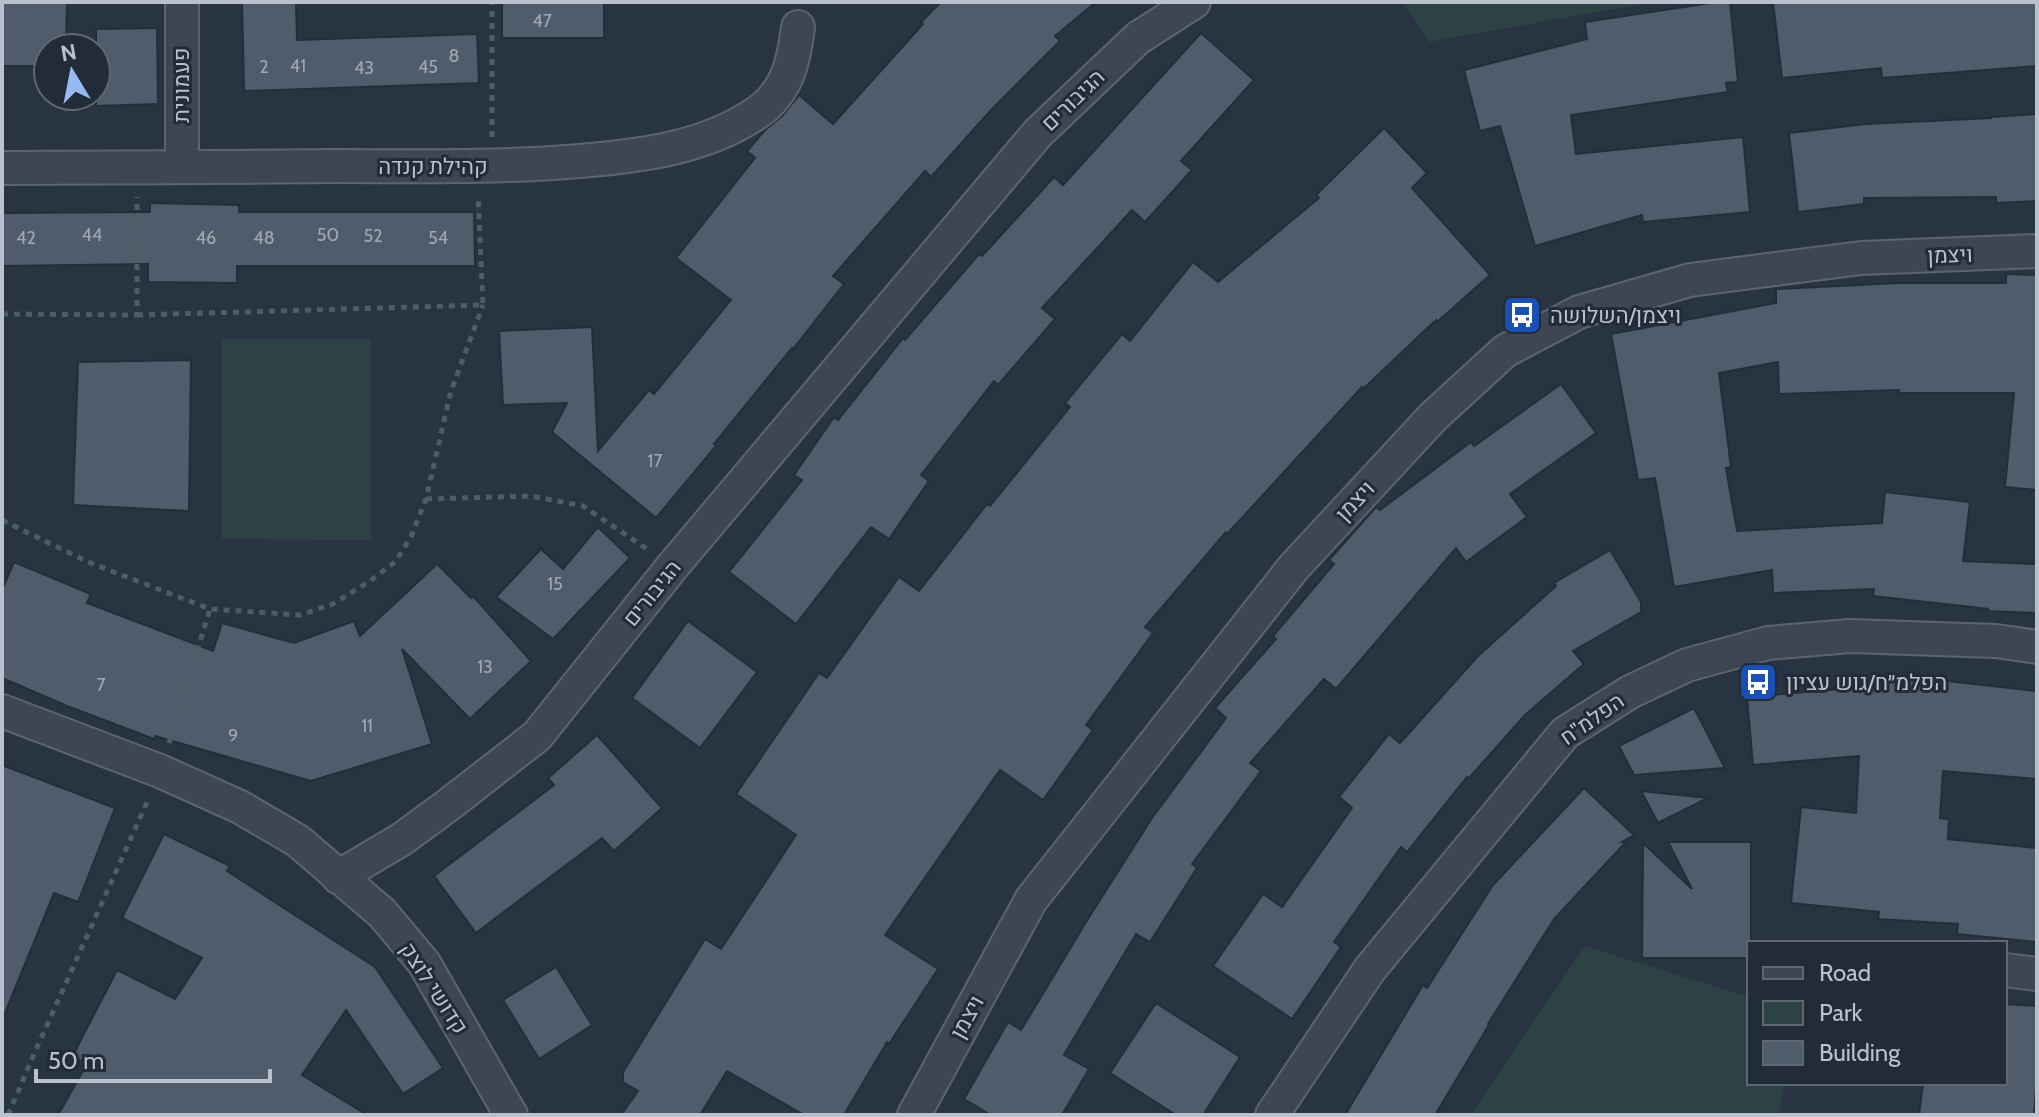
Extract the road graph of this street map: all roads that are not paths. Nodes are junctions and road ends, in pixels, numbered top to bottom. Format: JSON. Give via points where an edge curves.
{"nodes":[{"id":1,"x":182,"y":2,"type":"edge"},
{"id":2,"x":1194,"y":2,"type":"edge"},
{"id":3,"x":798,"y":27,"type":"dead end"},
{"id":4,"x":182,"y":167,"type":"junction"},
{"id":5,"x":2,"y":168,"type":"edge"},
{"id":6,"x":2037,"y":251,"type":"edge"},
{"id":7,"x":2037,"y":647,"type":"edge"},
{"id":8,"x":2,"y":711,"type":"edge"},
{"id":9,"x":338,"y":877,"type":"junction"},
{"id":10,"x":2007,"y":970,"type":"edge"},
{"id":11,"x":2037,"y":974,"type":"edge"},
{"id":12,"x":511,"y":1115,"type":"edge"},
{"id":13,"x":914,"y":1115,"type":"edge"},
{"id":14,"x":1272,"y":1115,"type":"edge"}],
"edges":[{"from":1,"to":4,"type":"street","name":"פעמונית"},
{"from":2,"to":9,"type":"street","name":"הגיבורים","via":[[1138,38],[1038,133],[672,567],[537,736],[402,839]]},
{"from":3,"to":4,"type":"street","name":"קהילת קנדה","via":[[794,61],[782,87],[760,111],[678,147],[638,156],[528,165]]},
{"from":4,"to":5,"type":"street","name":"קהילת קנדה"},
{"from":6,"to":13,"type":"street","name":"ויצמן","via":[[1861,258],[1690,280],[1579,312],[1505,351],[1433,417],[1294,567],[1031,900]]},
{"from":7,"to":14,"type":"street","name":"הפלמ\"ח","via":[[1850,636],[1768,643],[1687,665],[1630,692],[1565,733],[1370,969]]},
{"from":8,"to":9,"type":"street","via":[[240,807],[298,841]]},
{"from":9,"to":12,"type":"street","name":"קדושי לוצק","via":[[382,913],[424,963]]},
{"from":10,"to":11,"type":"street"}]}
